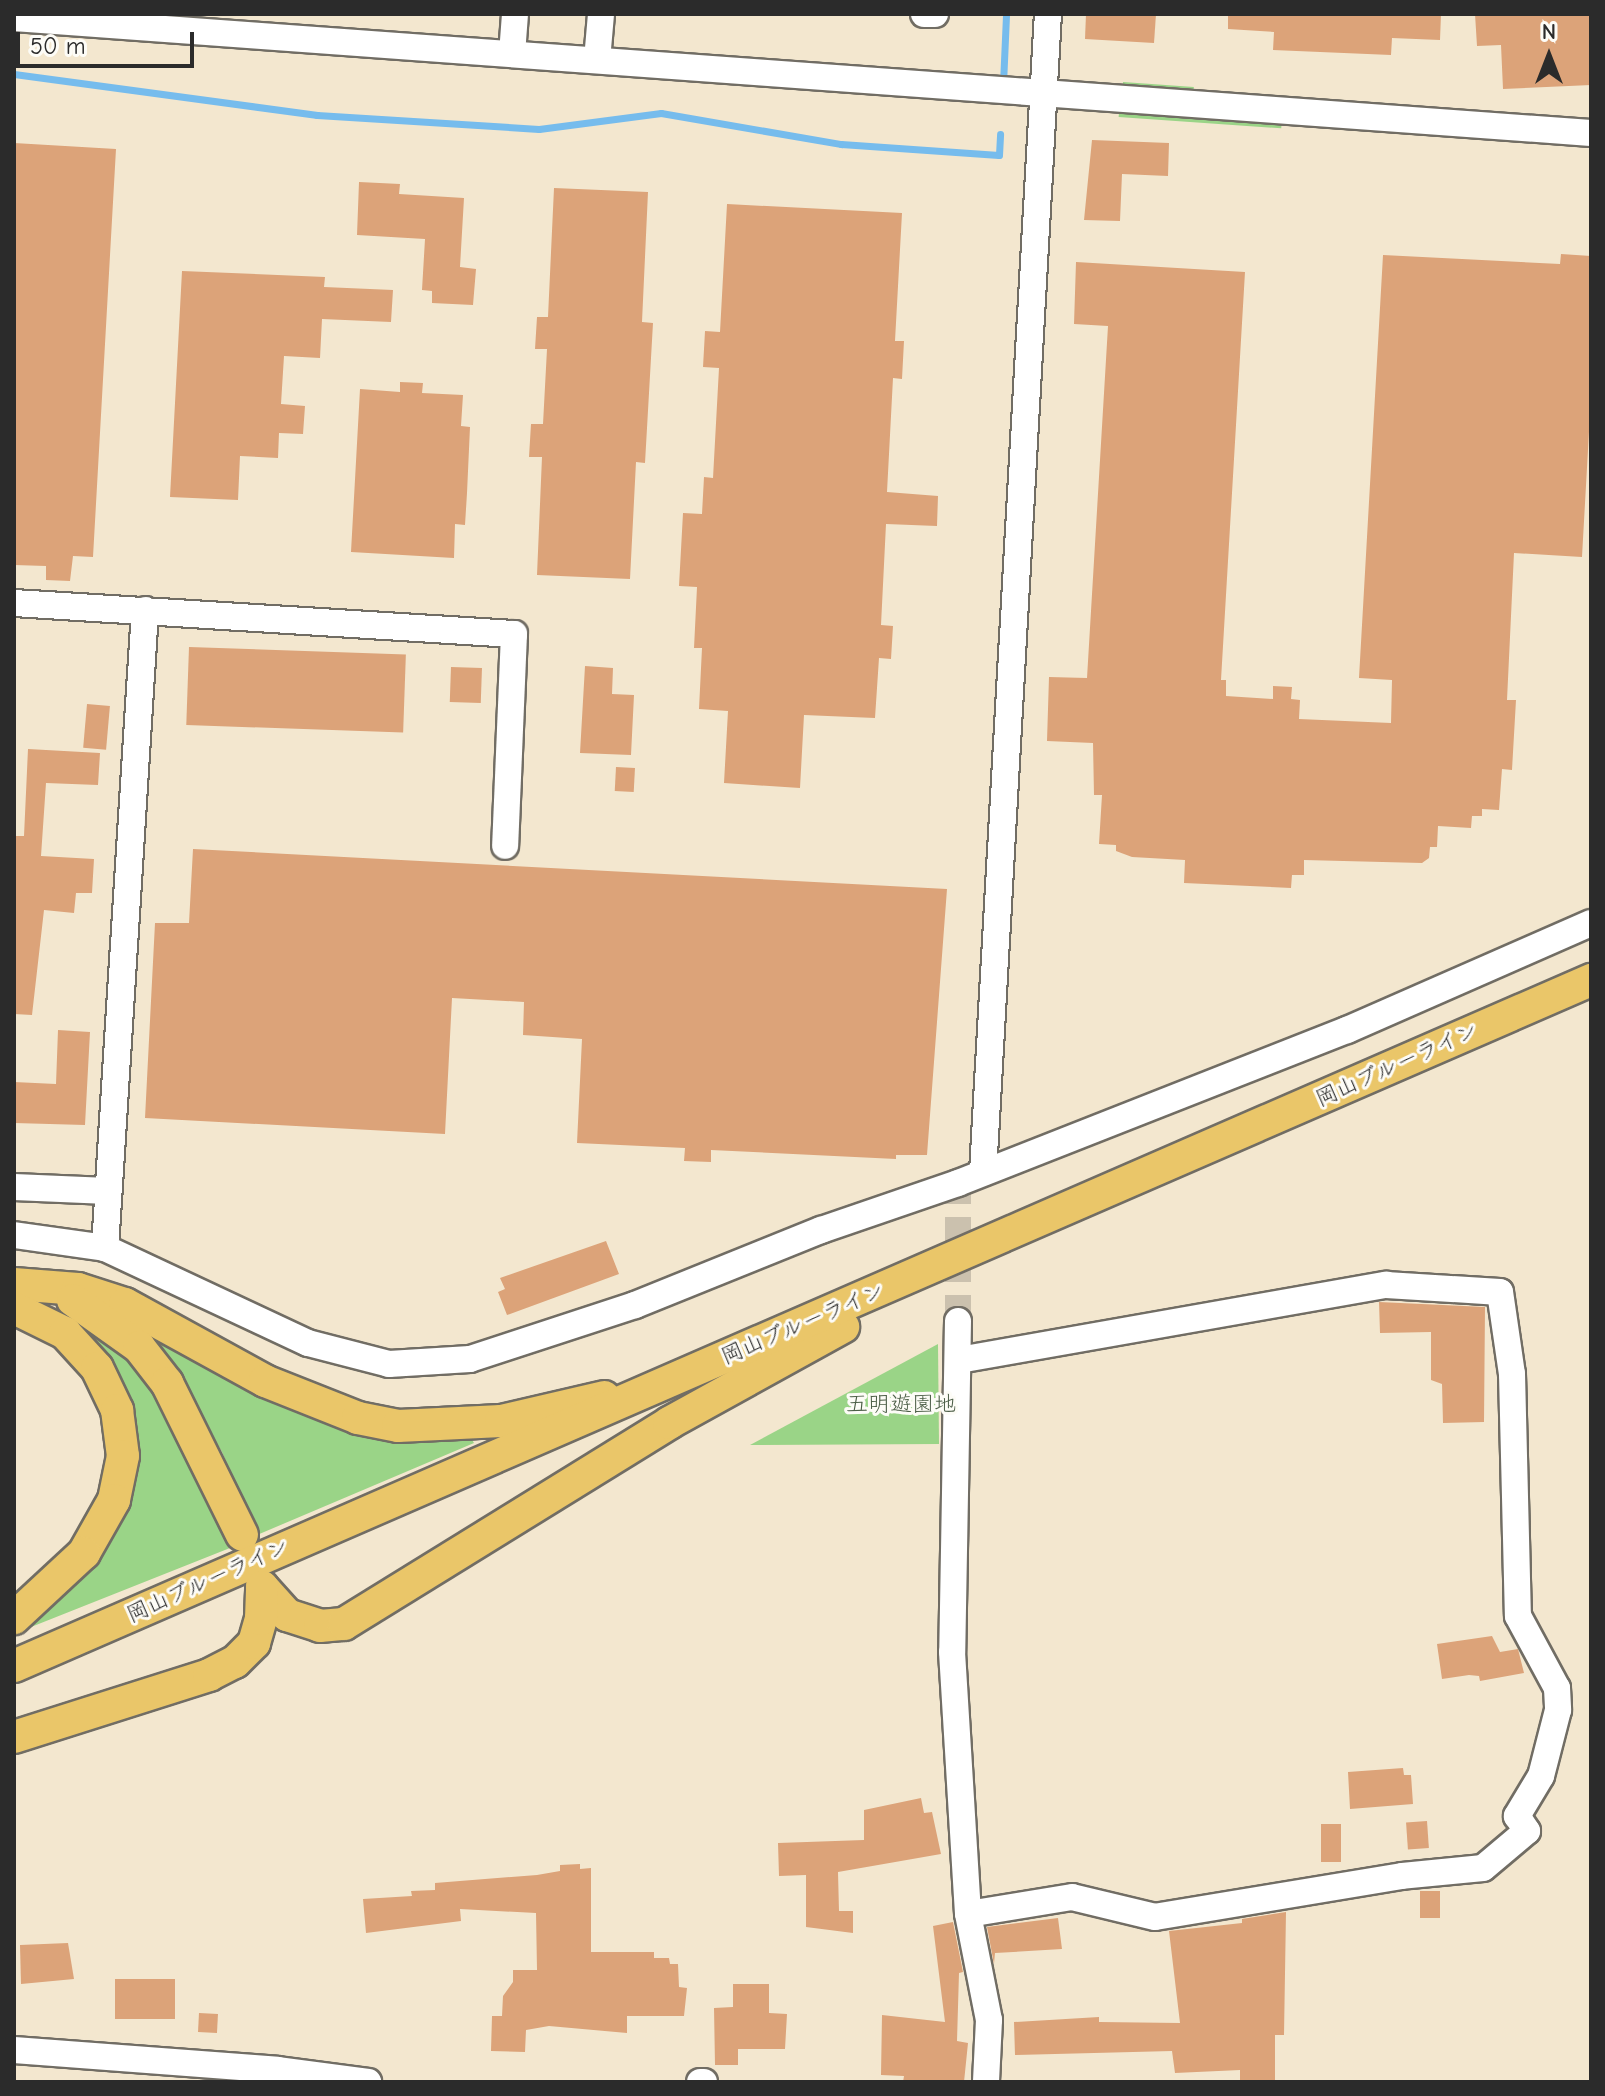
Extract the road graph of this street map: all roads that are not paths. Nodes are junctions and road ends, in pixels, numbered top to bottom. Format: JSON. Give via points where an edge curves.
{"nodes":[{"id":1,"x":515,"y":14,"type":"edge"},
{"id":2,"x":601,"y":14,"type":"edge"},
{"id":3,"x":924,"y":14,"type":"edge"},
{"id":4,"x":935,"y":14,"type":"edge"},
{"id":5,"x":1048,"y":14,"type":"edge"},
{"id":6,"x":14,"y":18,"type":"edge"},
{"id":7,"x":512,"y":54,"type":"junction"},
{"id":8,"x":597,"y":60,"type":"junction"},
{"id":9,"x":1043,"y":95,"type":"junction"},
{"id":10,"x":1591,"y":133,"type":"edge"},
{"id":11,"x":14,"y":603,"type":"edge"},
{"id":12,"x":145,"y":610,"type":"junction"},
{"id":13,"x":505,"y":846,"type":"dead end"},
{"id":14,"x":1591,"y":923,"type":"edge"},
{"id":15,"x":1591,"y":980,"type":"edge"},
{"id":16,"x":983,"y":1172,"type":"junction"},
{"id":17,"x":14,"y":1187,"type":"edge"},
{"id":18,"x":108,"y":1191,"type":"junction"},
{"id":19,"x":14,"y":1235,"type":"edge"},
{"id":20,"x":1006,"y":1236,"type":"junction"},
{"id":21,"x":105,"y":1248,"type":"junction"},
{"id":22,"x":15,"y":1292,"type":"edge"},
{"id":23,"x":958,"y":1321,"type":"tunnel mouth"},
{"id":24,"x":959,"y":1360,"type":"junction"},
{"id":25,"x":654,"y":1389,"type":"junction"},
{"id":26,"x":242,"y":1535,"type":"dead end"},
{"id":27,"x":14,"y":1618,"type":"edge"},
{"id":28,"x":14,"y":1666,"type":"edge"},
{"id":29,"x":14,"y":1737,"type":"edge"},
{"id":30,"x":968,"y":1914,"type":"junction"},
{"id":31,"x":14,"y":2050,"type":"edge"},
{"id":32,"x":368,"y":2082,"type":"edge"},
{"id":33,"x":986,"y":2082,"type":"edge"}],
"edges":[{"from":1,"to":7,"type":"street"},
{"from":2,"to":8,"type":"street"},
{"from":3,"to":4,"type":"street"},
{"from":5,"to":9,"type":"street"},
{"from":6,"to":7,"type":"street"},
{"from":7,"to":8,"type":"street"},
{"from":8,"to":9,"type":"street"},
{"from":9,"to":10,"type":"street"},
{"from":9,"to":16,"type":"street"},
{"from":11,"to":12,"type":"street"},
{"from":12,"to":13,"type":"street","via":[[514,634]]},
{"from":12,"to":18,"type":"street"},
{"from":14,"to":16,"type":"street","via":[[1347,1030]]},
{"from":15,"to":20,"type":"main road","name":"岡山ブルーライン"},
{"from":16,"to":21,"type":"street","via":[[635,1305],[470,1359],[389,1364],[308,1343]]},
{"from":17,"to":18,"type":"street"},
{"from":18,"to":21,"type":"street"},
{"from":19,"to":21,"type":"street"},
{"from":20,"to":25,"type":"main road","name":"岡山ブルーライン"},
{"from":20,"to":29,"type":"main road","via":[[669,1423],[344,1624],[320,1626],[287,1615],[262,1587],[254,1643],[235,1662]]},
{"from":22,"to":25,"type":"main road","via":[[78,1289],[125,1304],[265,1381],[358,1418],[398,1426],[501,1421],[563,1403]]},
{"from":22,"to":26,"type":"main road","via":[[76,1301],[139,1347],[186,1416]]},
{"from":22,"to":27,"type":"main road","via":[[97,1368],[117,1410],[123,1456],[114,1500],[84,1553]]},
{"from":23,"to":24,"type":"street"},
{"from":24,"to":30,"type":"street","via":[[952,1652]]},
{"from":24,"to":30,"type":"street","via":[[1386,1285],[1500,1292],[1512,1374],[1518,1616],[1557,1688],[1558,1710],[1541,1776],[1517,1816],[1527,1831],[1483,1868],[1402,1876],[1155,1917],[1072,1897]]},
{"from":25,"to":28,"type":"main road","name":"岡山ブルーライン"},
{"from":30,"to":33,"type":"street","via":[[989,2020]]},
{"from":31,"to":32,"type":"street"}]}
